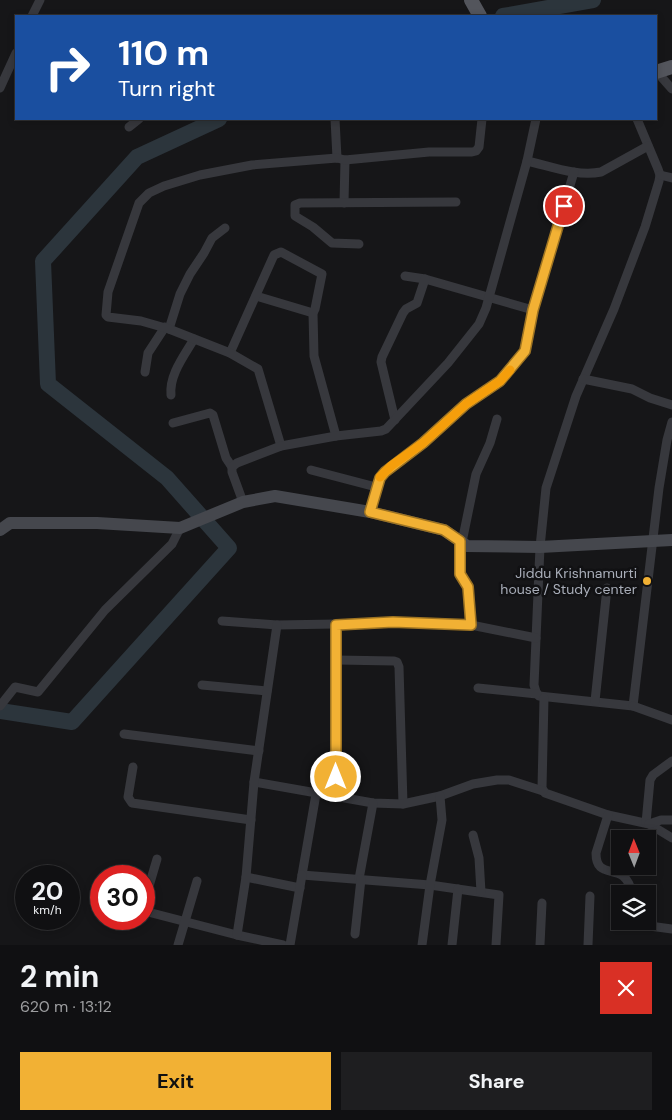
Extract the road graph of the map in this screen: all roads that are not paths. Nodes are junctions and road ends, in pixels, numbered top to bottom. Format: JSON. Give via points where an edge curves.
{"nodes":[{"id":1,"x":40,"y":0,"type":"edge"},
{"id":2,"x":471,"y":0,"type":"edge"},
{"id":3,"x":32,"y":15,"type":"edge"},
{"id":4,"x":479,"y":15,"type":"edge"},
{"id":5,"x":15,"y":55,"type":"edge"},
{"id":6,"x":672,"y":67,"type":"edge"},
{"id":7,"x":657,"y":72,"type":"edge"},
{"id":8,"x":0,"y":88,"type":"edge"},
{"id":9,"x":672,"y":89,"type":"edge"},
{"id":10,"x":138,"y":120,"type":"edge"},
{"id":11,"x":335,"y":120,"type":"edge"},
{"id":12,"x":482,"y":120,"type":"edge"},
{"id":13,"x":536,"y":120,"type":"edge"},
{"id":14,"x":637,"y":120,"type":"edge"},
{"id":15,"x":129,"y":128,"type":"dead end"},
{"id":16,"x":648,"y":146,"type":"junction"},
{"id":17,"x":341,"y":159,"type":"junction"},
{"id":18,"x":527,"y":161,"type":"junction"},
{"id":19,"x":574,"y":172,"type":"junction"},
{"id":20,"x":660,"y":175,"type":"junction"},
{"id":21,"x":672,"y":178,"type":"edge"},
{"id":22,"x":456,"y":202,"type":"dead end"},
{"id":23,"x":344,"y":203,"type":"junction"},
{"id":24,"x":225,"y":228,"type":"dead end"},
{"id":25,"x":359,"y":244,"type":"dead end"},
{"id":26,"x":405,"y":276,"type":"dead end"},
{"id":27,"x":425,"y":279,"type":"junction"},
{"id":28,"x":256,"y":296,"type":"junction"},
{"id":29,"x":489,"y":297,"type":"junction"},
{"id":30,"x":533,"y":310,"type":"junction"},
{"id":31,"x":313,"y":313,"type":"junction"},
{"id":32,"x":167,"y":328,"type":"junction"},
{"id":33,"x":194,"y":338,"type":"junction"},
{"id":34,"x":230,"y":353,"type":"junction"},
{"id":35,"x":145,"y":372,"type":"dead end"},
{"id":36,"x":583,"y":380,"type":"junction"},
{"id":37,"x":171,"y":395,"type":"dead end"},
{"id":38,"x":672,"y":405,"type":"edge"},
{"id":39,"x":497,"y":419,"type":"dead end"},
{"id":40,"x":396,"y":420,"type":"junction"},
{"id":41,"x":173,"y":423,"type":"dead end"},
{"id":42,"x":672,"y":428,"type":"edge"},
{"id":43,"x":336,"y":436,"type":"junction"},
{"id":44,"x":281,"y":446,"type":"junction"},
{"id":45,"x":232,"y":467,"type":"junction"},
{"id":46,"x":311,"y":470,"type":"dead end"},
{"id":47,"x":376,"y":487,"type":"junction"},
{"id":48,"x":238,"y":504,"type":"junction"},
{"id":49,"x":370,"y":512,"type":"junction"},
{"id":50,"x":180,"y":528,"type":"junction"},
{"id":51,"x":0,"y":530,"type":"edge"},
{"id":52,"x":672,"y":540,"type":"edge"},
{"id":53,"x":461,"y":542,"type":"junction"},
{"id":54,"x":653,"y":542,"type":"junction"},
{"id":55,"x":540,"y":547,"type":"junction"},
{"id":56,"x":607,"y":588,"type":"dead end"},
{"id":57,"x":222,"y":621,"type":"dead end"},
{"id":58,"x":277,"y":625,"type":"junction"},
{"id":59,"x":336,"y":625,"type":"junction"},
{"id":60,"x":471,"y":625,"type":"junction"},
{"id":61,"x":536,"y":638,"type":"junction"},
{"id":62,"x":337,"y":660,"type":"junction"},
{"id":63,"x":202,"y":684,"type":"dead end"},
{"id":64,"x":478,"y":688,"type":"dead end"},
{"id":65,"x":267,"y":691,"type":"junction"},
{"id":66,"x":541,"y":696,"type":"junction"},
{"id":67,"x":595,"y":701,"type":"junction"},
{"id":68,"x":0,"y":706,"type":"edge"},
{"id":69,"x":633,"y":706,"type":"junction"},
{"id":70,"x":672,"y":720,"type":"edge"},
{"id":71,"x":124,"y":734,"type":"dead end"},
{"id":72,"x":258,"y":751,"type":"junction"},
{"id":73,"x":672,"y":761,"type":"edge"},
{"id":74,"x":133,"y":766,"type":"dead end"},
{"id":75,"x":254,"y":782,"type":"junction"},
{"id":76,"x":543,"y":791,"type":"junction"},
{"id":77,"x":316,"y":794,"type":"junction"},
{"id":78,"x":336,"y":796,"type":"junction"},
{"id":79,"x":440,"y":796,"type":"junction"},
{"id":80,"x":373,"y":803,"type":"junction"},
{"id":81,"x":403,"y":804,"type":"junction"},
{"id":82,"x":608,"y":815,"type":"junction"},
{"id":83,"x":251,"y":820,"type":"junction"},
{"id":84,"x":672,"y":820,"type":"edge"},
{"id":85,"x":647,"y":823,"type":"junction"},
{"id":86,"x":473,"y":835,"type":"dead end"},
{"id":87,"x":672,"y":838,"type":"edge"},
{"id":88,"x":157,"y":860,"type":"dead end"},
{"id":89,"x":155,"y":867,"type":"edge"},
{"id":90,"x":302,"y":875,"type":"junction"},
{"id":91,"x":246,"y":877,"type":"junction"},
{"id":92,"x":360,"y":879,"type":"junction"},
{"id":93,"x":197,"y":881,"type":"dead end"},
{"id":94,"x":430,"y":885,"type":"junction"},
{"id":95,"x":629,"y":885,"type":"edge"},
{"id":96,"x":300,"y":888,"type":"junction"},
{"id":97,"x":458,"y":889,"type":"junction"},
{"id":98,"x":481,"y":892,"type":"junction"},
{"id":99,"x":590,"y":896,"type":"dead end"},
{"id":100,"x":542,"y":903,"type":"dead end"},
{"id":101,"x":155,"y":914,"type":"edge"},
{"id":102,"x":186,"y":922,"type":"junction"},
{"id":103,"x":656,"y":927,"type":"edge"},
{"id":104,"x":672,"y":929,"type":"edge"},
{"id":105,"x":355,"y":934,"type":"dead end"},
{"id":106,"x":237,"y":935,"type":"junction"},
{"id":107,"x":178,"y":945,"type":"edge"},
{"id":108,"x":283,"y":945,"type":"edge"},
{"id":109,"x":290,"y":945,"type":"edge"},
{"id":110,"x":422,"y":945,"type":"edge"},
{"id":111,"x":452,"y":945,"type":"edge"},
{"id":112,"x":496,"y":945,"type":"edge"},
{"id":113,"x":540,"y":945,"type":"edge"},
{"id":114,"x":588,"y":945,"type":"edge"}],
"edges":[{"from":1,"to":3,"type":"street"},
{"from":2,"to":4,"type":"main road"},
{"from":5,"to":8,"type":"street"},
{"from":6,"to":7,"type":"main road"},
{"from":7,"to":9,"type":"street"},
{"from":10,"to":15,"type":"street"},
{"from":11,"to":17,"type":"street"},
{"from":12,"to":17,"type":"street","via":[[476,151]]},
{"from":13,"to":18,"type":"street"},
{"from":14,"to":16,"type":"street"},
{"from":16,"to":19,"type":"street","via":[[601,172]]},
{"from":16,"to":20,"type":"street"},
{"from":17,"to":23,"type":"street"},
{"from":17,"to":32,"type":"street","via":[[252,165],[200,174],[149,193],[139,203],[125,240],[105,312],[108,317]]},
{"from":18,"to":19,"type":"street"},
{"from":18,"to":29,"type":"street"},
{"from":19,"to":30,"type":"street"},
{"from":20,"to":21,"type":"street"},
{"from":20,"to":36,"type":"street","via":[[642,236]]},
{"from":22,"to":23,"type":"street"},
{"from":23,"to":25,"type":"street","via":[[300,203],[295,205],[294,214],[332,243]]},
{"from":24,"to":32,"type":"street","via":[[212,238],[190,274]]},
{"from":26,"to":27,"type":"street"},
{"from":27,"to":29,"type":"street"},
{"from":27,"to":40,"type":"street","via":[[417,303],[403,313],[382,357]]},
{"from":28,"to":31,"type":"street"},
{"from":28,"to":31,"type":"street","via":[[274,255],[282,252],[322,274]]},
{"from":28,"to":34,"type":"street"},
{"from":29,"to":30,"type":"street"},
{"from":29,"to":40,"type":"street","via":[[478,324],[448,363]]},
{"from":30,"to":47,"type":"street","via":[[521,358],[500,381],[466,404],[385,472]]},
{"from":31,"to":43,"type":"street","via":[[314,356]]},
{"from":32,"to":33,"type":"street"},
{"from":32,"to":35,"type":"street","via":[[148,353]]},
{"from":33,"to":34,"type":"street"},
{"from":33,"to":37,"type":"street","via":[[172,377]]},
{"from":34,"to":44,"type":"street","via":[[258,369]]},
{"from":36,"to":38,"type":"street","via":[[632,389]]},
{"from":36,"to":55,"type":"street","via":[[546,488]]},
{"from":39,"to":53,"type":"street","via":[[476,474]]},
{"from":40,"to":43,"type":"street","via":[[381,432]]},
{"from":41,"to":45,"type":"street","via":[[210,413]]},
{"from":42,"to":54,"type":"street","via":[[667,440]]},
{"from":43,"to":44,"type":"street"},
{"from":44,"to":45,"type":"street"},
{"from":45,"to":48,"type":"street"},
{"from":46,"to":47,"type":"street"},
{"from":47,"to":49,"type":"street"},
{"from":48,"to":49,"type":"street","via":[[275,496]]},
{"from":48,"to":50,"type":"street"},
{"from":49,"to":53,"type":"street","via":[[444,530]]},
{"from":50,"to":51,"type":"street","via":[[97,523],[10,523]]},
{"from":50,"to":68,"type":"street","via":[[172,544],[105,610],[38,692],[15,688]]},
{"from":52,"to":54,"type":"street"},
{"from":53,"to":55,"type":"street","via":[[466,546]]},
{"from":53,"to":60,"type":"street","via":[[460,574],[468,587]]},
{"from":54,"to":55,"type":"street"},
{"from":54,"to":69,"type":"street"},
{"from":55,"to":61,"type":"street"},
{"from":56,"to":67,"type":"street"},
{"from":57,"to":58,"type":"street"},
{"from":58,"to":59,"type":"street"},
{"from":58,"to":65,"type":"street"},
{"from":59,"to":60,"type":"street","via":[[393,622]]},
{"from":59,"to":62,"type":"street"},
{"from":60,"to":61,"type":"street"},
{"from":61,"to":66,"type":"street","via":[[534,685]]},
{"from":62,"to":78,"type":"street"},
{"from":62,"to":81,"type":"street","via":[[394,661],[400,667]]},
{"from":63,"to":65,"type":"street"},
{"from":64,"to":66,"type":"street"},
{"from":65,"to":72,"type":"street"},
{"from":66,"to":67,"type":"street"},
{"from":66,"to":76,"type":"street"},
{"from":67,"to":69,"type":"street"},
{"from":69,"to":70,"type":"street"},
{"from":71,"to":72,"type":"street"},
{"from":72,"to":75,"type":"street"},
{"from":73,"to":85,"type":"street","via":[[650,780]]},
{"from":74,"to":83,"type":"street","via":[[128,797],[132,803]]},
{"from":75,"to":77,"type":"street"},
{"from":75,"to":83,"type":"street"},
{"from":76,"to":79,"type":"street","via":[[509,780],[497,780],[473,784]]},
{"from":76,"to":82,"type":"street"},
{"from":77,"to":78,"type":"street"},
{"from":77,"to":90,"type":"street"},
{"from":78,"to":80,"type":"street"},
{"from":79,"to":81,"type":"street"},
{"from":79,"to":94,"type":"street","via":[[442,820]]},
{"from":80,"to":81,"type":"street"},
{"from":80,"to":92,"type":"street"},
{"from":82,"to":85,"type":"street"},
{"from":82,"to":95,"type":"street","via":[[596,859],[603,869],[623,876]]},
{"from":83,"to":91,"type":"street"},
{"from":84,"to":85,"type":"street"},
{"from":85,"to":87,"type":"street"},
{"from":86,"to":98,"type":"street","via":[[479,858]]},
{"from":88,"to":89,"type":"street"},
{"from":90,"to":92,"type":"street"},
{"from":90,"to":96,"type":"street"},
{"from":91,"to":96,"type":"street"},
{"from":91,"to":106,"type":"street"},
{"from":92,"to":94,"type":"street"},
{"from":92,"to":105,"type":"street"},
{"from":93,"to":102,"type":"street"},
{"from":94,"to":97,"type":"street"},
{"from":94,"to":110,"type":"street"},
{"from":96,"to":109,"type":"street"},
{"from":97,"to":98,"type":"street"},
{"from":97,"to":111,"type":"street"},
{"from":98,"to":112,"type":"street","via":[[499,895]]},
{"from":99,"to":114,"type":"street"},
{"from":100,"to":113,"type":"street"},
{"from":101,"to":102,"type":"street"},
{"from":102,"to":106,"type":"street"},
{"from":102,"to":107,"type":"street"},
{"from":103,"to":104,"type":"street"},
{"from":106,"to":108,"type":"street"}]}
